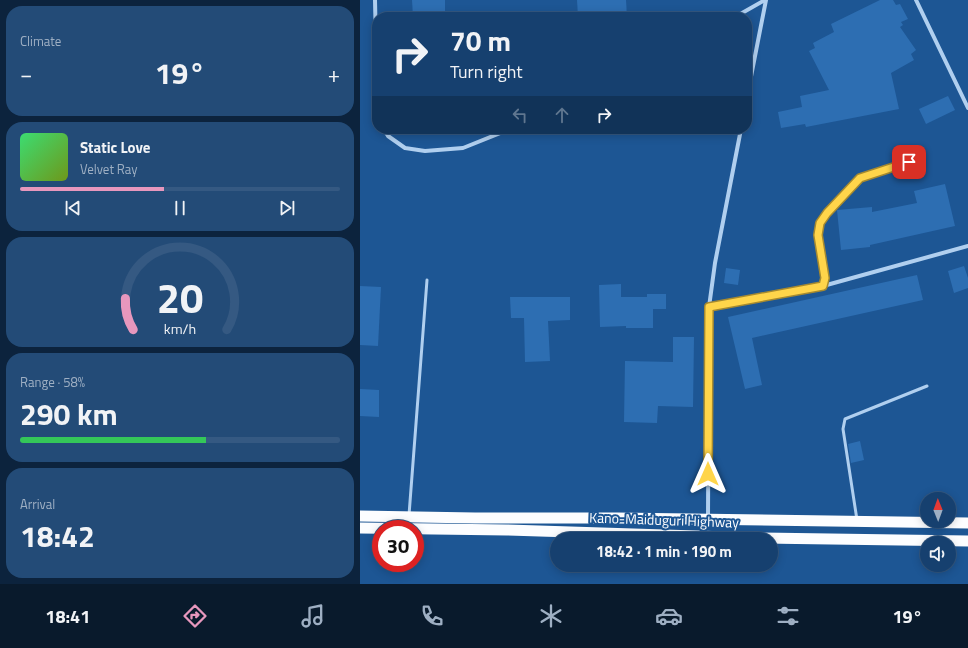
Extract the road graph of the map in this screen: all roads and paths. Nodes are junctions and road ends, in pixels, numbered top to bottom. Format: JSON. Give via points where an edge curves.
{"nodes":[{"id":1,"x":375,"y":0,"type":"edge"},
{"id":2,"x":766,"y":0,"type":"edge"},
{"id":3,"x":916,"y":0,"type":"edge"},
{"id":4,"x":375,"y":12,"type":"edge"},
{"id":5,"x":744,"y":12,"type":"edge"},
{"id":6,"x":752,"y":71,"type":"edge"},
{"id":7,"x":968,"y":108,"type":"edge"},
{"id":8,"x":387,"y":134,"type":"edge"},
{"id":9,"x":498,"y":134,"type":"edge"},
{"id":10,"x":740,"y":134,"type":"edge"},
{"id":11,"x":909,"y":162,"type":"dead end"},
{"id":12,"x":968,"y":246,"type":"edge"},
{"id":13,"x":428,"y":280,"type":"dead end"},
{"id":14,"x":823,"y":286,"type":"junction"},
{"id":15,"x":709,"y":307,"type":"junction"},
{"id":16,"x":926,"y":386,"type":"dead end"},
{"id":17,"x":360,"y":516,"type":"edge"},
{"id":18,"x":409,"y":517,"type":"junction"},
{"id":19,"x":708,"y":520,"type":"junction"},
{"id":20,"x":857,"y":522,"type":"junction"},
{"id":21,"x":968,"y":523,"type":"edge"},
{"id":22,"x":360,"y":528,"type":"edge"},
{"id":23,"x":968,"y":541,"type":"edge"}],
"edges":[{"from":1,"to":4,"type":"street"},
{"from":2,"to":5,"type":"street"},
{"from":2,"to":6,"type":"street"},
{"from":3,"to":7,"type":"street"},
{"from":8,"to":9,"type":"street","via":[[405,148],[425,151],[463,148]]},
{"from":10,"to":15,"type":"street"},
{"from":11,"to":14,"type":"lane","via":[[860,178],[820,223],[818,235],[825,278]]},
{"from":12,"to":14,"type":"street"},
{"from":13,"to":18,"type":"lane"},
{"from":14,"to":15,"type":"street"},
{"from":15,"to":19,"type":"street"},
{"from":16,"to":20,"type":"lane","via":[[845,419],[843,429]]},
{"from":17,"to":18,"type":"highway","name":"Kano-Maiduguri Highway"},
{"from":18,"to":19,"type":"highway","name":"Kano-Maiduguri Highway"},
{"from":19,"to":20,"type":"highway","name":"Kano-Maiduguri Highway"},
{"from":20,"to":21,"type":"highway","name":"Kano-Maiduguri Highway"},
{"from":22,"to":23,"type":"highway","name":"Kano-Maiduguri Highway"}]}
